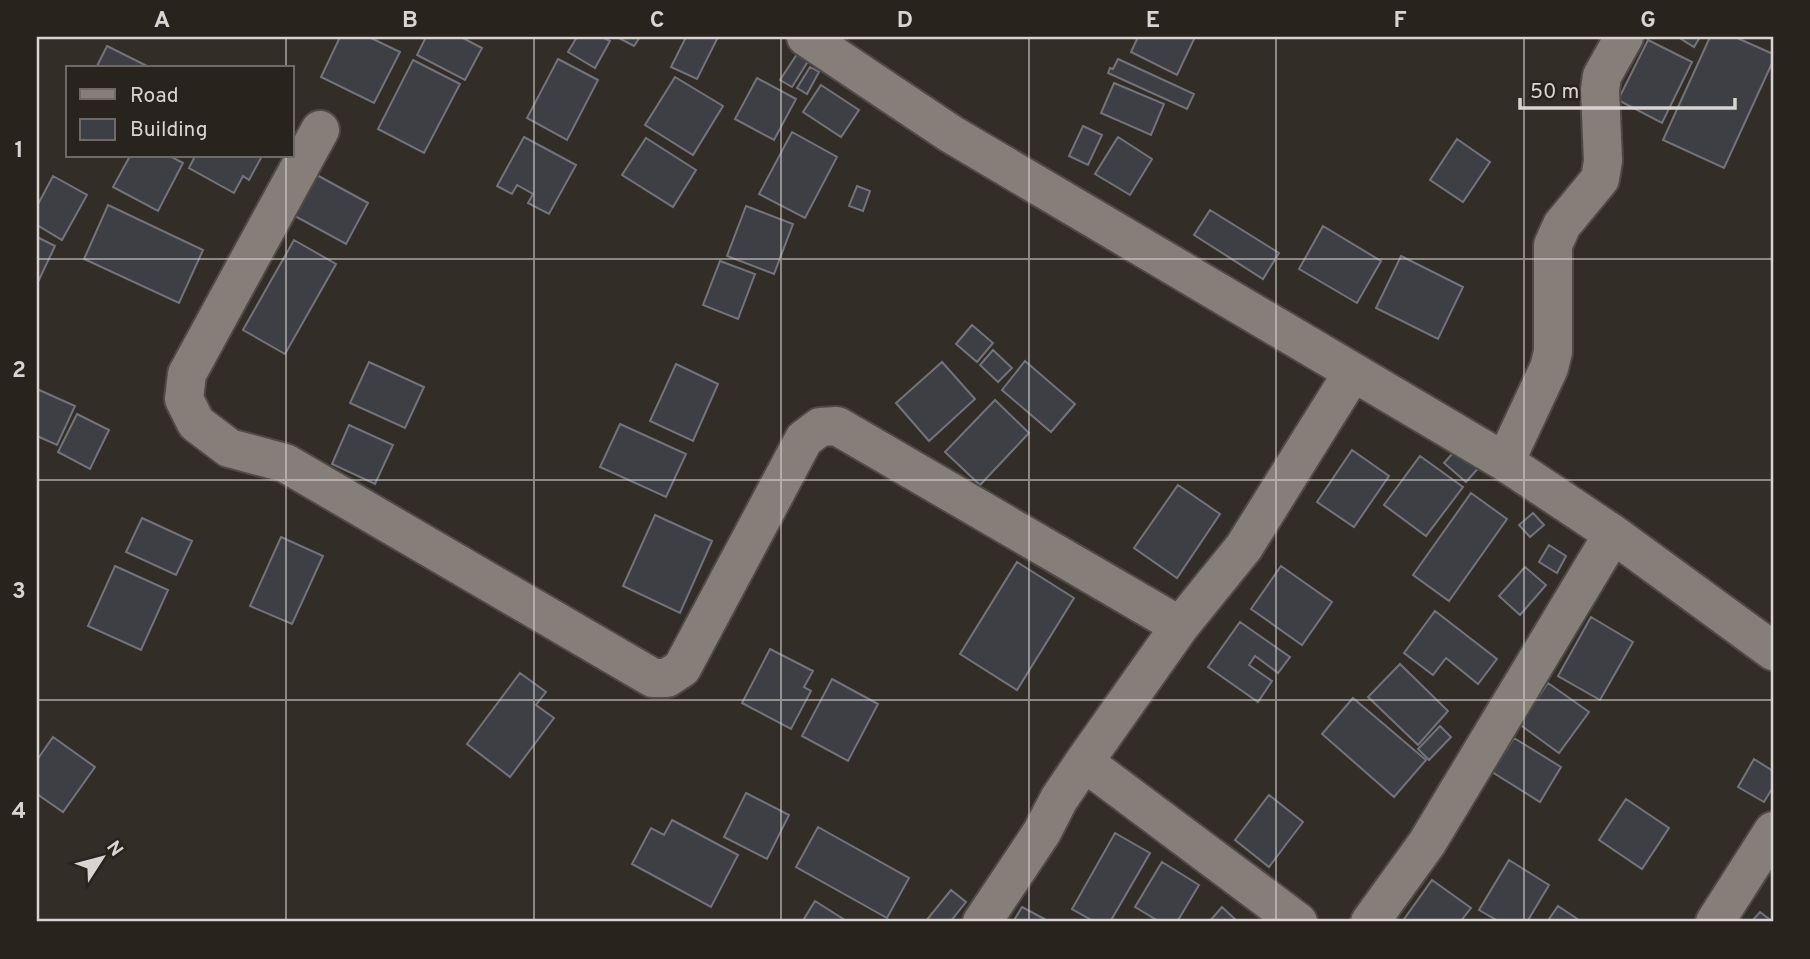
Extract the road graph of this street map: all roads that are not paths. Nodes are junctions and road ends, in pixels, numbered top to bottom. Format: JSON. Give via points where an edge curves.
{"nodes":[{"id":1,"x":806,"y":37,"type":"edge"},
{"id":2,"x":1623,"y":37,"type":"edge"},
{"id":3,"x":320,"y":130,"type":"dead end"},
{"id":4,"x":1353,"y":372,"type":"junction"},
{"id":5,"x":1506,"y":461,"type":"junction"},
{"id":6,"x":1613,"y":534,"type":"junction"},
{"id":7,"x":1180,"y":626,"type":"junction"},
{"id":8,"x":1773,"y":651,"type":"edge"},
{"id":9,"x":1084,"y":762,"type":"junction"},
{"id":10,"x":1773,"y":831,"type":"edge"},
{"id":11,"x":982,"y":922,"type":"edge"},
{"id":12,"x":1298,"y":922,"type":"edge"},
{"id":13,"x":1370,"y":922,"type":"edge"},
{"id":14,"x":1715,"y":922,"type":"edge"}],
"edges":[{"from":1,"to":4,"type":"street","via":[[951,134]]},
{"from":2,"to":5,"type":"street","via":[[1602,76],[1600,179],[1562,225],[1553,246],[1549,368]]},
{"from":3,"to":7,"type":"street","via":[[187,374],[184,399],[196,423],[229,448],[285,463],[653,678],[667,678],[682,668],[804,439],[820,426],[837,426]]},
{"from":4,"to":5,"type":"street"},
{"from":4,"to":7,"type":"street","via":[[1244,547]]},
{"from":5,"to":6,"type":"street"},
{"from":6,"to":8,"type":"street"},
{"from":6,"to":13,"type":"street","via":[[1427,843]]},
{"from":7,"to":9,"type":"street"},
{"from":9,"to":11,"type":"street"},
{"from":9,"to":12,"type":"street"},
{"from":10,"to":14,"type":"street"}]}
